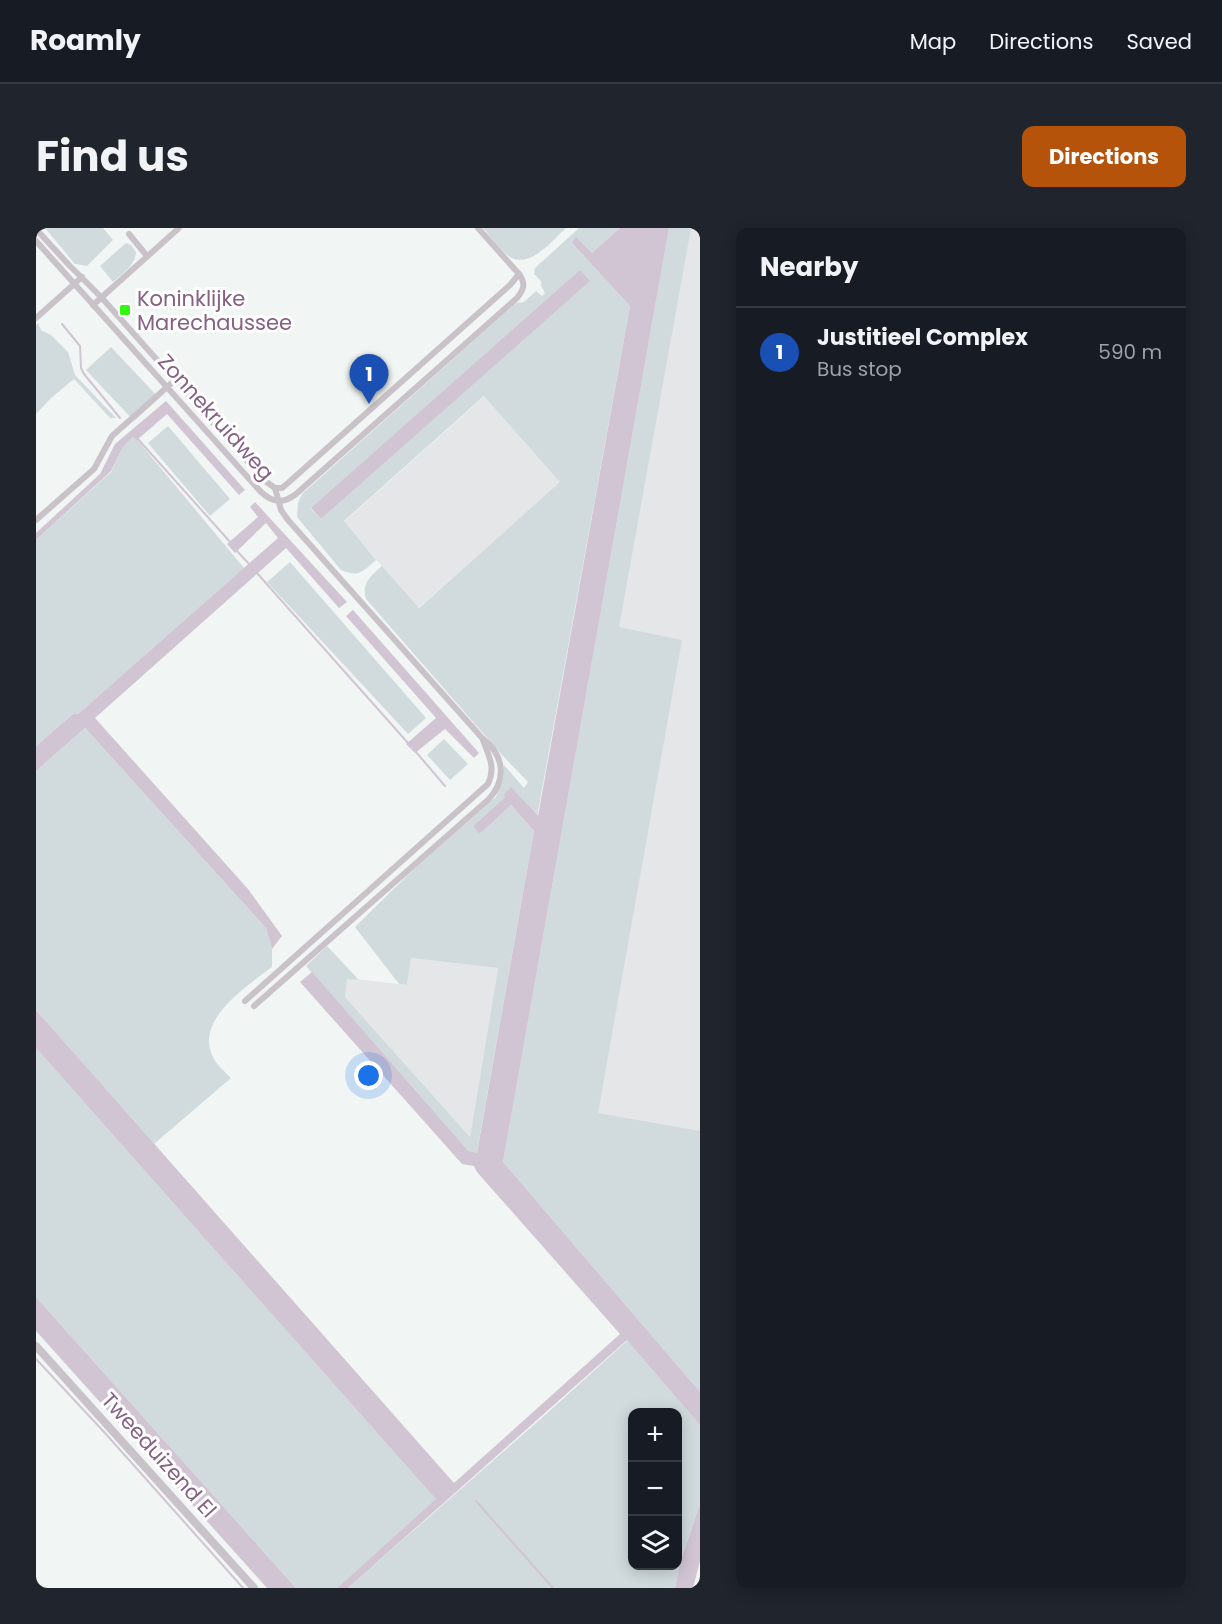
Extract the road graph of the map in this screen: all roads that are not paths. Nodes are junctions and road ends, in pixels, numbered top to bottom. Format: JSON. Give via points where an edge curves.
{"nodes":[{"id":1,"x":179,"y":228,"type":"edge"},
{"id":2,"x":478,"y":228,"type":"edge"},
{"id":3,"x":36,"y":229,"type":"edge"},
{"id":4,"x":129,"y":234,"type":"dead end"},
{"id":5,"x":36,"y":241,"type":"edge"},
{"id":6,"x":147,"y":256,"type":"junction"},
{"id":7,"x":519,"y":274,"type":"junction"},
{"id":8,"x":82,"y":278,"type":"junction"},
{"id":9,"x":75,"y":284,"type":"junction"},
{"id":10,"x":101,"y":297,"type":"junction"},
{"id":11,"x":93,"y":305,"type":"junction"},
{"id":12,"x":36,"y":318,"type":"edge"},
{"id":13,"x":175,"y":380,"type":"junction"},
{"id":14,"x":167,"y":387,"type":"junction"},
{"id":15,"x":275,"y":488,"type":"junction"},
{"id":16,"x":279,"y":502,"type":"junction"},
{"id":17,"x":36,"y":520,"type":"edge"},
{"id":18,"x":483,"y":739,"type":"junction"},
{"id":19,"x":245,"y":1001,"type":"dead end"},
{"id":20,"x":254,"y":1006,"type":"dead end"},
{"id":21,"x":36,"y":1346,"type":"edge"},
{"id":22,"x":255,"y":1588,"type":"edge"}],
"edges":[{"from":1,"to":6,"type":"street"},
{"from":2,"to":7,"type":"street"},
{"from":3,"to":8,"type":"street","name":"Zonnekruidweg"},
{"from":4,"to":6,"type":"street"},
{"from":5,"to":9,"type":"street","name":"Zonnekruidweg"},
{"from":6,"to":10,"type":"street"},
{"from":7,"to":15,"type":"street","via":[[288,483]]},
{"from":7,"to":16,"type":"street","via":[[524,290],[517,298],[289,500]]},
{"from":8,"to":9,"type":"street"},
{"from":8,"to":10,"type":"street","name":"Zonnekruidweg"},
{"from":9,"to":11,"type":"street","name":"Zonnekruidweg"},
{"from":9,"to":12,"type":"street"},
{"from":10,"to":11,"type":"street"},
{"from":10,"to":13,"type":"street","name":"Zonnekruidweg"},
{"from":11,"to":14,"type":"street","name":"Zonnekruidweg"},
{"from":13,"to":14,"type":"street"},
{"from":13,"to":15,"type":"street","name":"Zonnekruidweg"},
{"from":14,"to":16,"type":"street","name":"Zonnekruidweg","via":[[261,492]]},
{"from":14,"to":17,"type":"street","via":[[112,436],[94,469]]},
{"from":15,"to":16,"type":"street","name":"Zonnekruidweg"},
{"from":16,"to":18,"type":"street","name":"Zonnekruidweg","via":[[288,520]]},
{"from":18,"to":19,"type":"street","via":[[492,771],[482,791]]},
{"from":18,"to":20,"type":"street","name":"Zonnekruidweg","via":[[500,759],[502,774],[495,792]]},
{"from":21,"to":22,"type":"street","name":"Tweeduizend El"}]}
